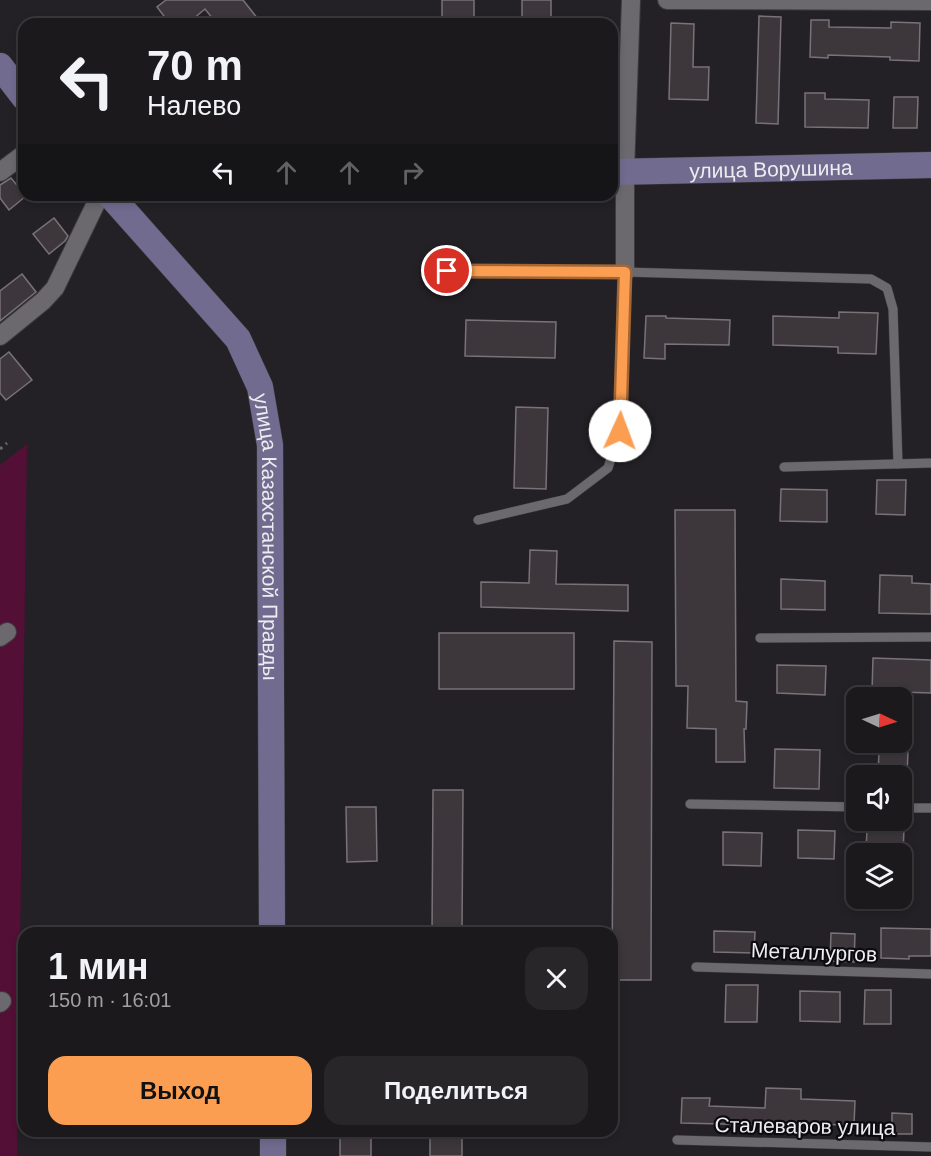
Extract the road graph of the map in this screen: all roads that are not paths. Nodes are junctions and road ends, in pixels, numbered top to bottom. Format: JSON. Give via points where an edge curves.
{"nodes":[{"id":1,"x":631,"y":0,"type":"edge"},
{"id":2,"x":667,"y":0,"type":"edge"},
{"id":3,"x":931,"y":1,"type":"edge"},
{"id":4,"x":0,"y":66,"type":"edge"},
{"id":5,"x":18,"y":89,"type":"edge"},
{"id":6,"x":18,"y":158,"type":"edge"},
{"id":7,"x":931,"y":165,"type":"edge"},
{"id":8,"x":0,"y":172,"type":"edge"},
{"id":9,"x":619,"y":172,"type":"edge"},
{"id":10,"x":97,"y":201,"type":"edge"},
{"id":11,"x":115,"y":201,"type":"edge"},
{"id":12,"x":447,"y":271,"type":"dead end"},
{"id":13,"x":625,"y":272,"type":"junction"},
{"id":14,"x":0,"y":336,"type":"edge"},
{"id":15,"x":931,"y":463,"type":"edge"},
{"id":16,"x":898,"y":464,"type":"junction"},
{"id":17,"x":784,"y":467,"type":"dead end"},
{"id":18,"x":478,"y":520,"type":"dead end"},
{"id":19,"x":760,"y":638,"type":"dead end"},
{"id":20,"x":931,"y":638,"type":"edge"},
{"id":21,"x":690,"y":804,"type":"dead end"},
{"id":22,"x":846,"y":807,"type":"edge"},
{"id":23,"x":912,"y":808,"type":"edge"},
{"id":24,"x":931,"y":808,"type":"edge"},
{"id":25,"x":272,"y":927,"type":"edge"},
{"id":26,"x":696,"y":967,"type":"dead end"},
{"id":27,"x":931,"y":974,"type":"edge"},
{"id":28,"x":273,"y":1137,"type":"edge"},
{"id":29,"x":677,"y":1140,"type":"dead end"},
{"id":30,"x":931,"y":1147,"type":"edge"},
{"id":31,"x":273,"y":1156,"type":"edge"}],
"edges":[{"from":1,"to":9,"type":"street"},
{"from":2,"to":3,"type":"street"},
{"from":4,"to":5,"type":"street"},
{"from":6,"to":8,"type":"street"},
{"from":7,"to":9,"type":"street","name":"улица Ворушина"},
{"from":9,"to":13,"type":"street"},
{"from":10,"to":14,"type":"street","via":[[55,288]]},
{"from":11,"to":25,"type":"street","name":"улица Казахстанской Правды","via":[[238,339],[260,387],[270,445]]},
{"from":12,"to":13,"type":"lane"},
{"from":13,"to":16,"type":"lane","via":[[871,279],[887,288],[893,309]]},
{"from":13,"to":18,"type":"lane","via":[[620,431],[608,468],[567,499]]},
{"from":15,"to":16,"type":"lane"},
{"from":16,"to":17,"type":"lane"},
{"from":19,"to":20,"type":"lane"},
{"from":21,"to":22,"type":"lane"},
{"from":23,"to":24,"type":"lane"},
{"from":26,"to":27,"type":"lane","name":"Металлургов"},
{"from":28,"to":31,"type":"street"},
{"from":29,"to":30,"type":"lane","name":"Сталеваров улица"}]}
